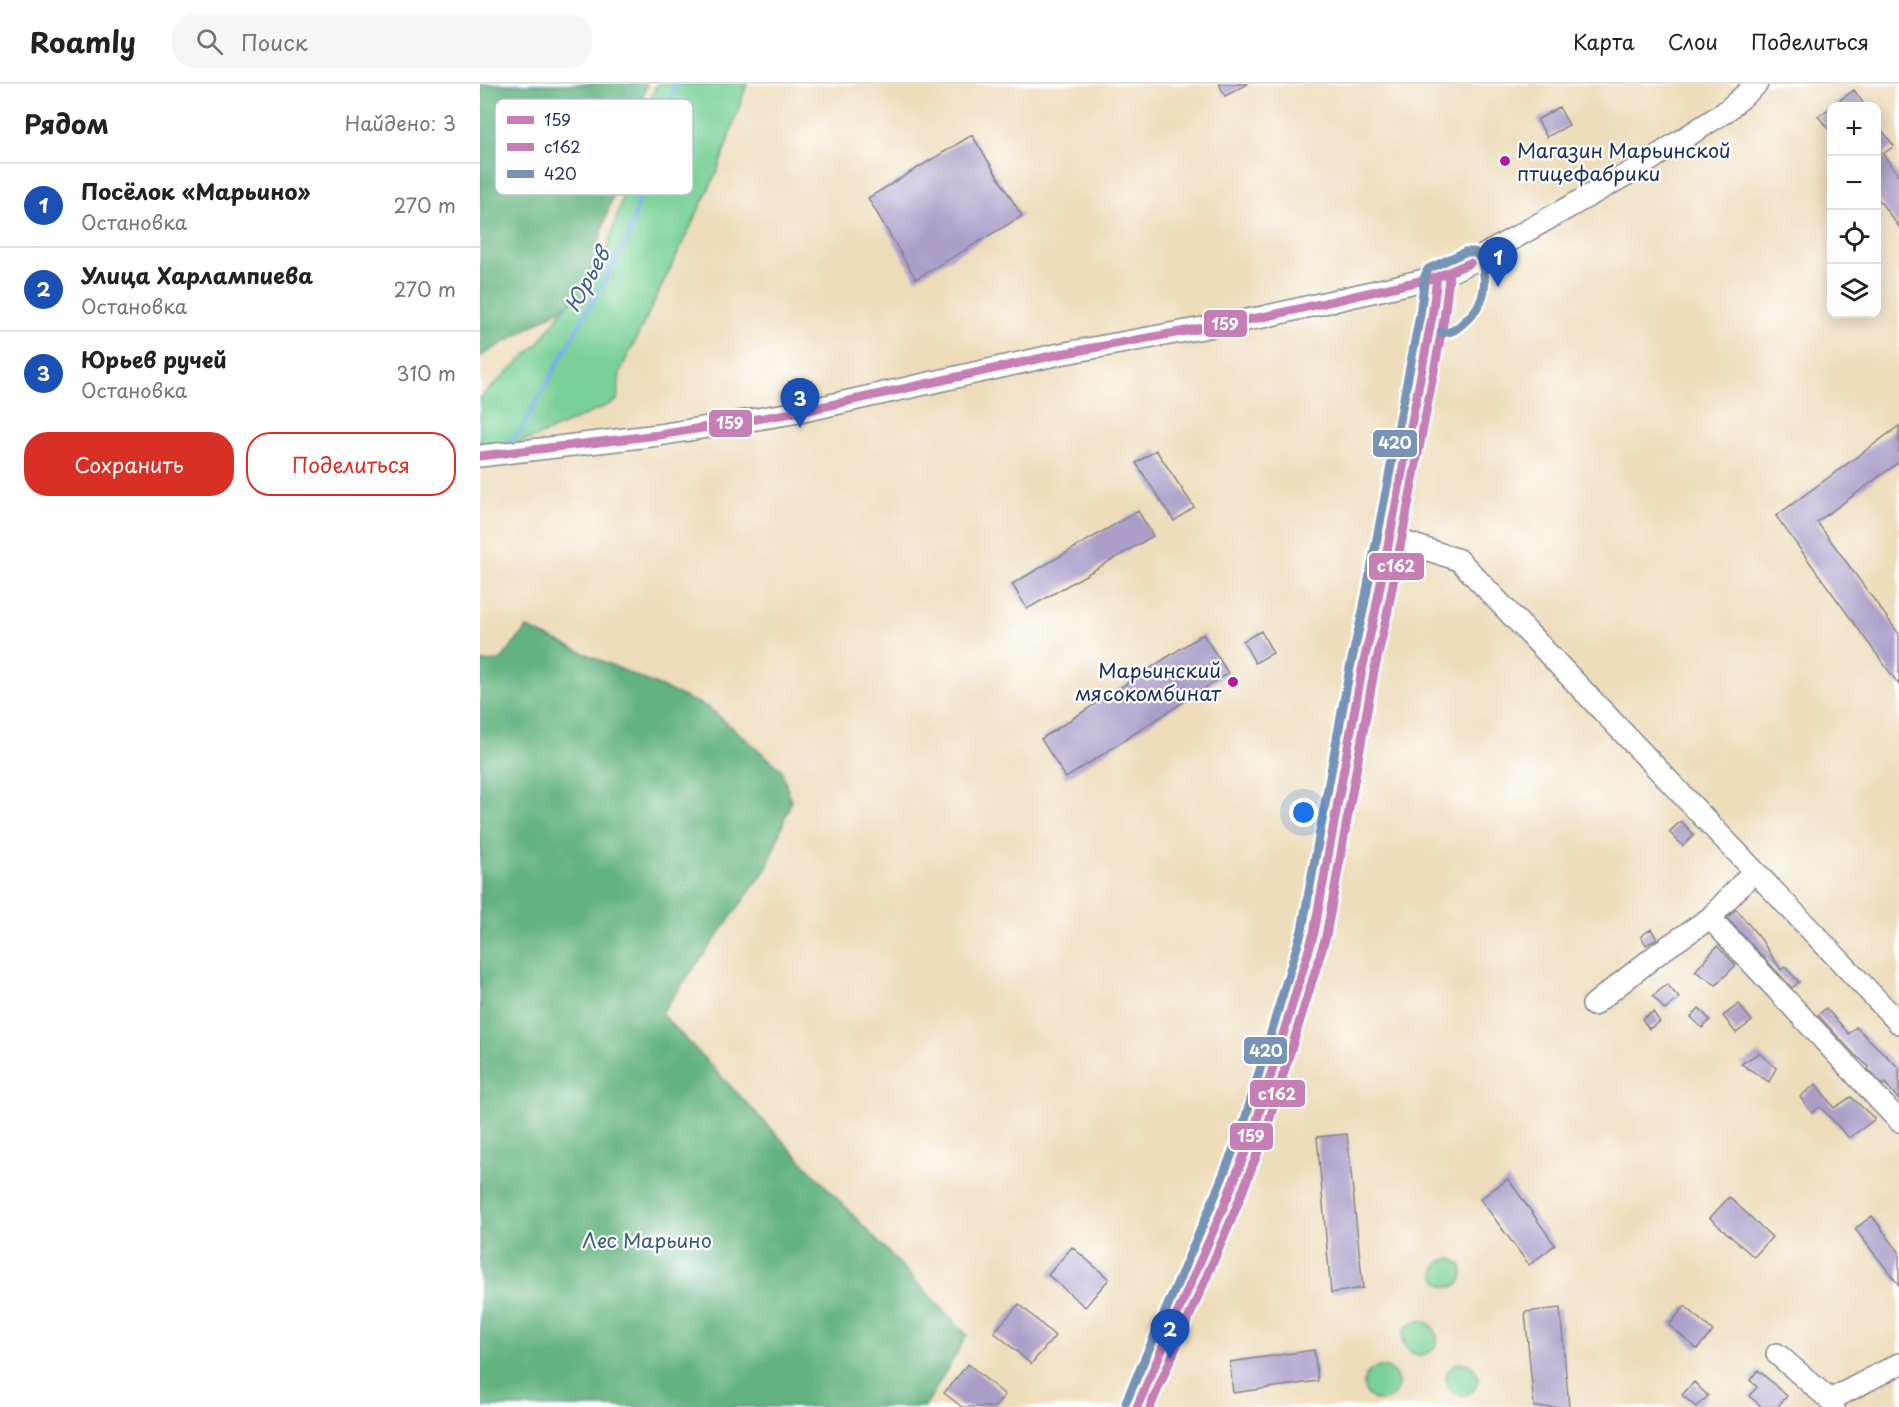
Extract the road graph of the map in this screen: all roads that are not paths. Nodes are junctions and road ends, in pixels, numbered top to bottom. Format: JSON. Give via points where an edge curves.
{"nodes":[{"id":1,"x":1757,"y":84,"type":"edge"},
{"id":2,"x":1437,"y":277,"type":"junction"},
{"id":3,"x":480,"y":456,"type":"edge"},
{"id":4,"x":1389,"y":537,"type":"junction"},
{"id":5,"x":1755,"y":871,"type":"junction"},
{"id":6,"x":1710,"y":918,"type":"junction"},
{"id":7,"x":1593,"y":1005,"type":"dead end"},
{"id":8,"x":1899,"y":1023,"type":"edge"},
{"id":9,"x":1899,"y":1121,"type":"edge"},
{"id":10,"x":1777,"y":1354,"type":"dead end"},
{"id":11,"x":1899,"y":1364,"type":"edge"},
{"id":12,"x":1832,"y":1403,"type":"edge"},
{"id":13,"x":1137,"y":1407,"type":"edge"}],
"edges":[{"from":1,"to":2,"type":"street","via":[[1725,112],[1638,168],[1470,263]]},
{"from":2,"to":3,"type":"street","via":[[1263,317],[1060,354],[799,412],[659,435]]},
{"from":2,"to":4,"type":"street"},
{"from":4,"to":5,"type":"street","via":[[1459,560]]},
{"from":4,"to":13,"type":"street","via":[[1314,933],[1250,1140]]},
{"from":5,"to":6,"type":"street"},
{"from":5,"to":8,"type":"street"},
{"from":6,"to":7,"type":"street"},
{"from":6,"to":9,"type":"street"},
{"from":10,"to":12,"type":"street"},
{"from":11,"to":12,"type":"street"}]}
